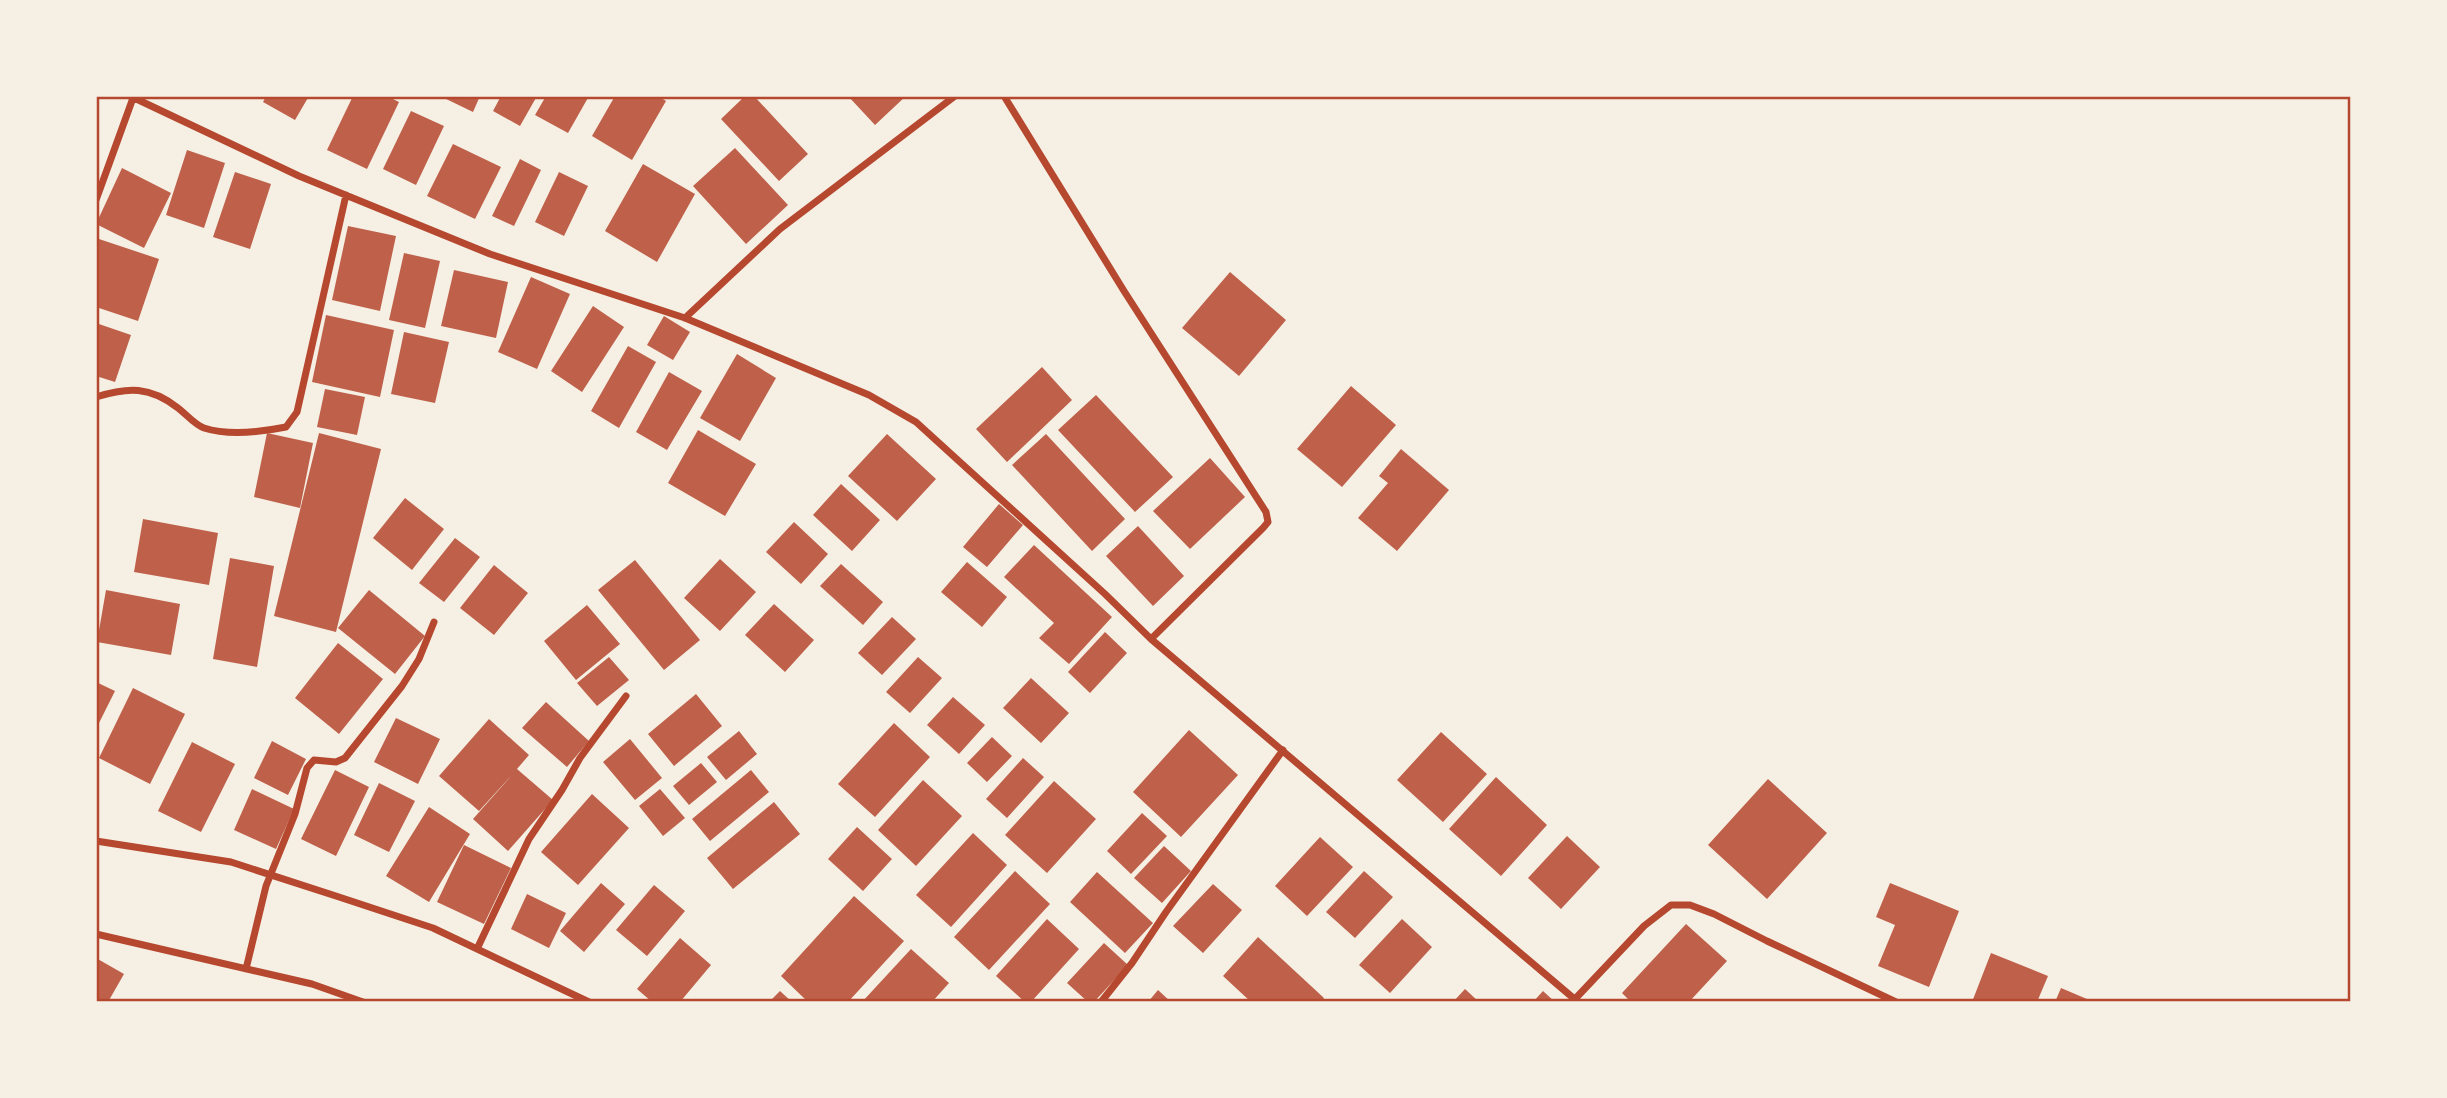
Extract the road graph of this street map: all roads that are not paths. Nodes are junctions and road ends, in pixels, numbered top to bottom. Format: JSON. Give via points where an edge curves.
{"nodes":[{"id":1,"x":955,"y":96,"type":"edge"},
{"id":2,"x":1004,"y":96,"type":"edge"},
{"id":3,"x":132,"y":97,"type":"edge"},
{"id":4,"x":346,"y":195,"type":"junction"},
{"id":5,"x":96,"y":200,"type":"edge"},
{"id":6,"x":685,"y":318,"type":"junction"},
{"id":7,"x":96,"y":397,"type":"edge"},
{"id":8,"x":434,"y":622,"type":"dead end"},
{"id":9,"x":1151,"y":639,"type":"junction"},
{"id":10,"x":625,"y":696,"type":"dead end"},
{"id":11,"x":1283,"y":750,"type":"junction"},
{"id":12,"x":96,"y":841,"type":"edge"},
{"id":13,"x":271,"y":875,"type":"junction"},
{"id":14,"x":96,"y":934,"type":"edge"},
{"id":15,"x":477,"y":949,"type":"junction"},
{"id":16,"x":246,"y":969,"type":"junction"},
{"id":17,"x":1576,"y":1000,"type":"edge"},
{"id":18,"x":363,"y":1002,"type":"edge"},
{"id":19,"x":589,"y":1002,"type":"edge"},
{"id":20,"x":1101,"y":1002,"type":"edge"},
{"id":21,"x":1896,"y":1002,"type":"edge"}],
"edges":[{"from":1,"to":6,"type":"street","via":[[780,229]]},
{"from":2,"to":9,"type":"street","via":[[1266,512],[1264,528]]},
{"from":3,"to":4,"type":"street"},
{"from":3,"to":5,"type":"street"},
{"from":4,"to":6,"type":"street","via":[[490,254]]},
{"from":4,"to":7,"type":"street","via":[[297,412],[286,427],[258,432],[202,428],[173,404],[131,388]]},
{"from":6,"to":9,"type":"street","via":[[869,395],[916,422]]},
{"from":8,"to":13,"type":"street","via":[[402,687],[345,758],[314,760],[307,768]]},
{"from":9,"to":11,"type":"street"},
{"from":10,"to":15,"type":"street","via":[[529,839]]},
{"from":11,"to":17,"type":"street"},
{"from":11,"to":20,"type":"street"},
{"from":12,"to":13,"type":"street","via":[[231,862]]},
{"from":13,"to":15,"type":"street","via":[[433,928]]},
{"from":13,"to":16,"type":"street"},
{"from":14,"to":16,"type":"street"},
{"from":15,"to":19,"type":"street"},
{"from":16,"to":18,"type":"street"},
{"from":17,"to":21,"type":"street","via":[[1652,919],[1671,905],[1690,905]]}]}
